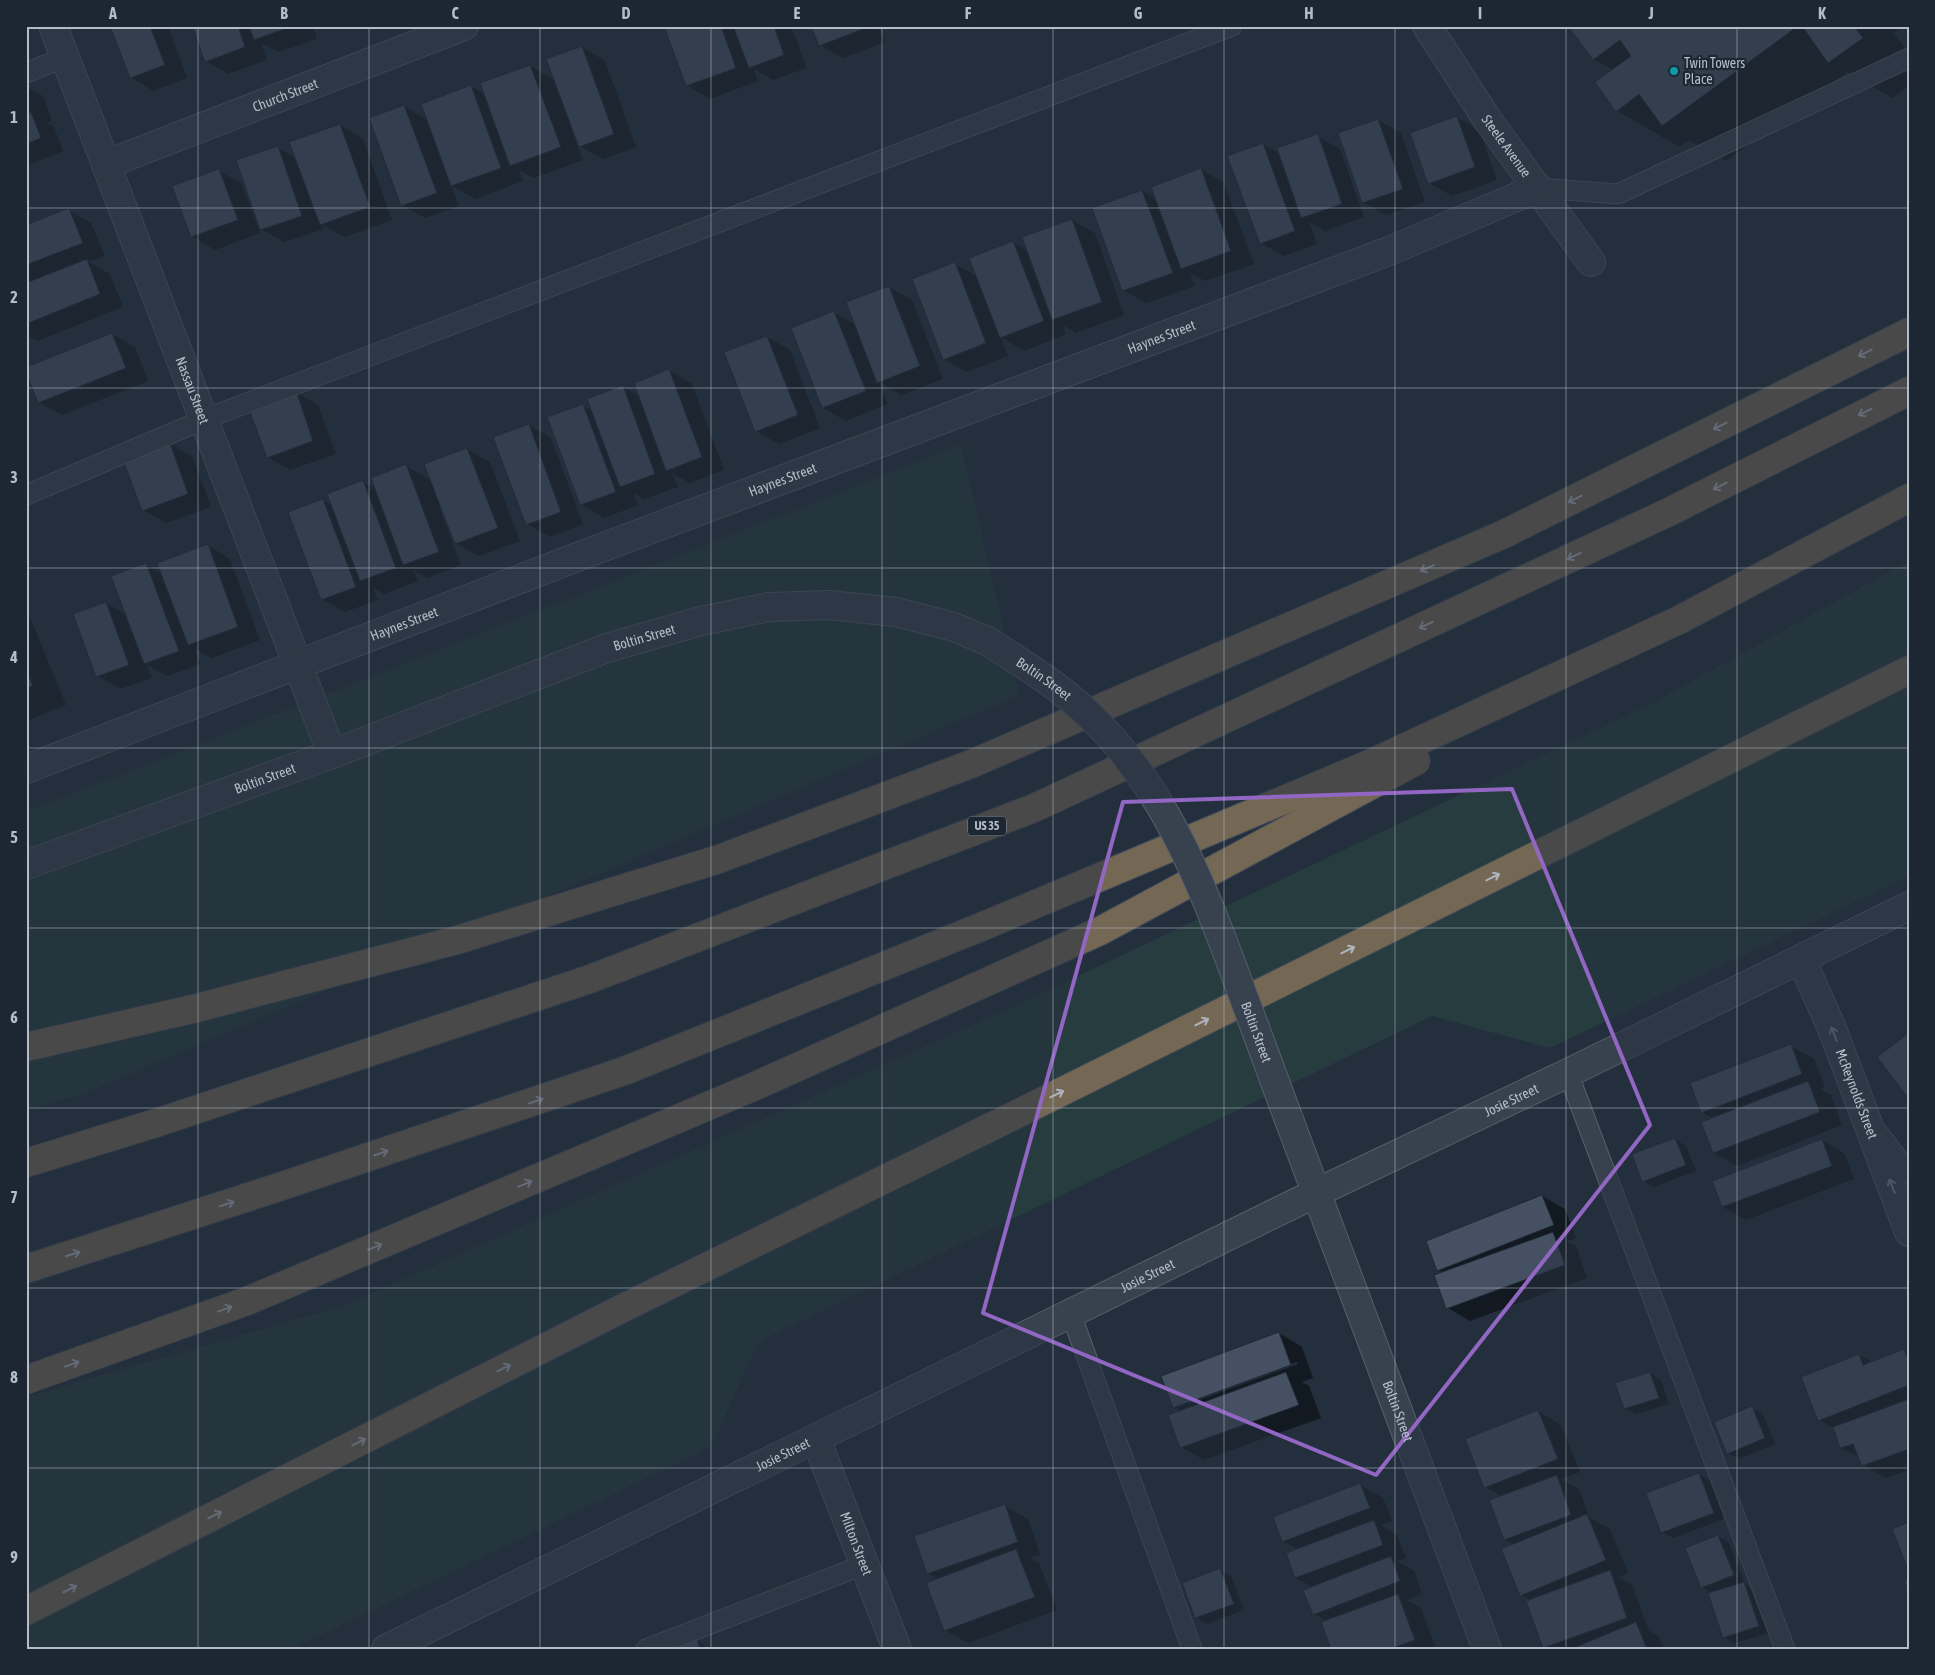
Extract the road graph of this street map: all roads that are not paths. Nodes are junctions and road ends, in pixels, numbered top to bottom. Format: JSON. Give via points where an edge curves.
{"nodes":[{"id":1,"x":53,"y":26,"type":"edge"},
{"id":2,"x":464,"y":26,"type":"edge"},
{"id":3,"x":1232,"y":26,"type":"edge"},
{"id":4,"x":1427,"y":26,"type":"edge"},
{"id":5,"x":65,"y":57,"type":"junction"},
{"id":6,"x":1909,"y":58,"type":"edge"},
{"id":7,"x":26,"y":73,"type":"edge"},
{"id":8,"x":107,"y":164,"type":"junction"},
{"id":9,"x":1538,"y":188,"type":"junction"},
{"id":10,"x":1592,"y":262,"type":"dead end"},
{"id":11,"x":1909,"y":332,"type":"edge"},
{"id":12,"x":1909,"y":390,"type":"edge"},
{"id":13,"x":205,"y":419,"type":"junction"},
{"id":14,"x":26,"y":495,"type":"edge"},
{"id":15,"x":1909,"y":498,"type":"edge"},
{"id":16,"x":1679,"y":620,"type":"junction"},
{"id":17,"x":299,"y":665,"type":"junction"},
{"id":18,"x":1909,"y":670,"type":"edge"},
{"id":19,"x":332,"y":754,"type":"junction"},
{"id":20,"x":26,"y":769,"type":"edge"},
{"id":21,"x":26,"y":865,"type":"edge"},
{"id":22,"x":1909,"y":906,"type":"edge"},
{"id":23,"x":1800,"y":959,"type":"junction"},
{"id":24,"x":26,"y":1046,"type":"edge"},
{"id":25,"x":1568,"y":1073,"type":"junction"},
{"id":26,"x":1865,"y":1115,"type":"junction"},
{"id":27,"x":26,"y":1163,"type":"edge"},
{"id":28,"x":1909,"y":1173,"type":"edge"},
{"id":29,"x":1316,"y":1193,"type":"junction"},
{"id":30,"x":1909,"y":1232,"type":"edge"},
{"id":31,"x":26,"y":1269,"type":"edge"},
{"id":32,"x":1071,"y":1314,"type":"junction"},
{"id":33,"x":26,"y":1380,"type":"edge"},
{"id":34,"x":816,"y":1439,"type":"junction"},
{"id":35,"x":866,"y":1564,"type":"junction"},
{"id":36,"x":26,"y":1611,"type":"edge"},
{"id":37,"x":386,"y":1649,"type":"edge"},
{"id":38,"x":646,"y":1649,"type":"edge"},
{"id":39,"x":897,"y":1649,"type":"edge"},
{"id":40,"x":1192,"y":1649,"type":"edge"},
{"id":41,"x":1487,"y":1649,"type":"edge"},
{"id":42,"x":1785,"y":1649,"type":"edge"}],
"edges":[{"from":1,"to":5,"type":"street","name":"Nassau Street"},
{"from":2,"to":8,"type":"street","name":"Church Street"},
{"from":3,"to":13,"type":"lane"},
{"from":4,"to":9,"type":"street","name":"Steele Avenue","via":[[1489,122]]},
{"from":5,"to":7,"type":"lane"},
{"from":5,"to":8,"type":"street","name":"Nassau Street"},
{"from":6,"to":9,"type":"lane","via":[[1618,194]]},
{"from":8,"to":13,"type":"street","name":"Nassau Street"},
{"from":9,"to":10,"type":"street","name":"Steele Avenue"},
{"from":9,"to":17,"type":"street","name":"Haynes Street","via":[[1389,251]]},
{"from":11,"to":24,"type":"highway","one_way":true,"via":[[1504,534],[971,764],[720,859],[457,940],[197,1008]]},
{"from":12,"to":27,"type":"highway","number":"US 35","one_way":true,"via":[[1669,512],[1034,808],[590,979]]},
{"from":13,"to":14,"type":"lane"},
{"from":13,"to":17,"type":"street","name":"Nassau Street"},
{"from":15,"to":16,"type":"highway"},
{"from":31,"to":16,"type":"highway","one_way":true,"via":[[624,1071],[982,927],[1367,765]]},
{"from":33,"to":16,"type":"highway","one_way":true,"via":[[247,1301],[753,1087],[1100,931]]},
{"from":17,"to":19,"type":"street","name":"Nassau Street"},
{"from":17,"to":20,"type":"street","name":"Haynes Street"},
{"from":36,"to":18,"type":"highway","one_way":true,"via":[[621,1309]]},
{"from":19,"to":21,"type":"street","name":"Boltin Street"},
{"from":19,"to":29,"type":"street","name":"Boltin Street","bridge":true,"via":[[607,648],[701,621],[769,607],[828,605],[896,612],[954,627],[989,642],[1041,674],[1088,713],[1129,758],[1158,800],[1187,852],[1211,908]]},
{"from":22,"to":23,"type":"street","name":"Josie Street"},
{"from":23,"to":25,"type":"street","name":"Josie Street"},
{"from":26,"to":23,"type":"street","name":"McReynolds Street","one_way":true,"via":[[1831,1026]]},
{"from":25,"to":29,"type":"street","name":"Josie Street"},
{"from":25,"to":42,"type":"lane"},
{"from":26,"to":28,"type":"lane"},
{"from":30,"to":26,"type":"street","name":"McReynolds Street","one_way":true},
{"from":29,"to":32,"type":"street","name":"Josie Street"},
{"from":29,"to":41,"type":"street","name":"Boltin Street"},
{"from":32,"to":34,"type":"street","name":"Josie Street"},
{"from":32,"to":40,"type":"lane"},
{"from":34,"to":35,"type":"street","name":"Milton Street"},
{"from":34,"to":37,"type":"street","name":"Josie Street"},
{"from":35,"to":38,"type":"lane"},
{"from":35,"to":39,"type":"street","name":"Milton Street"}]}
